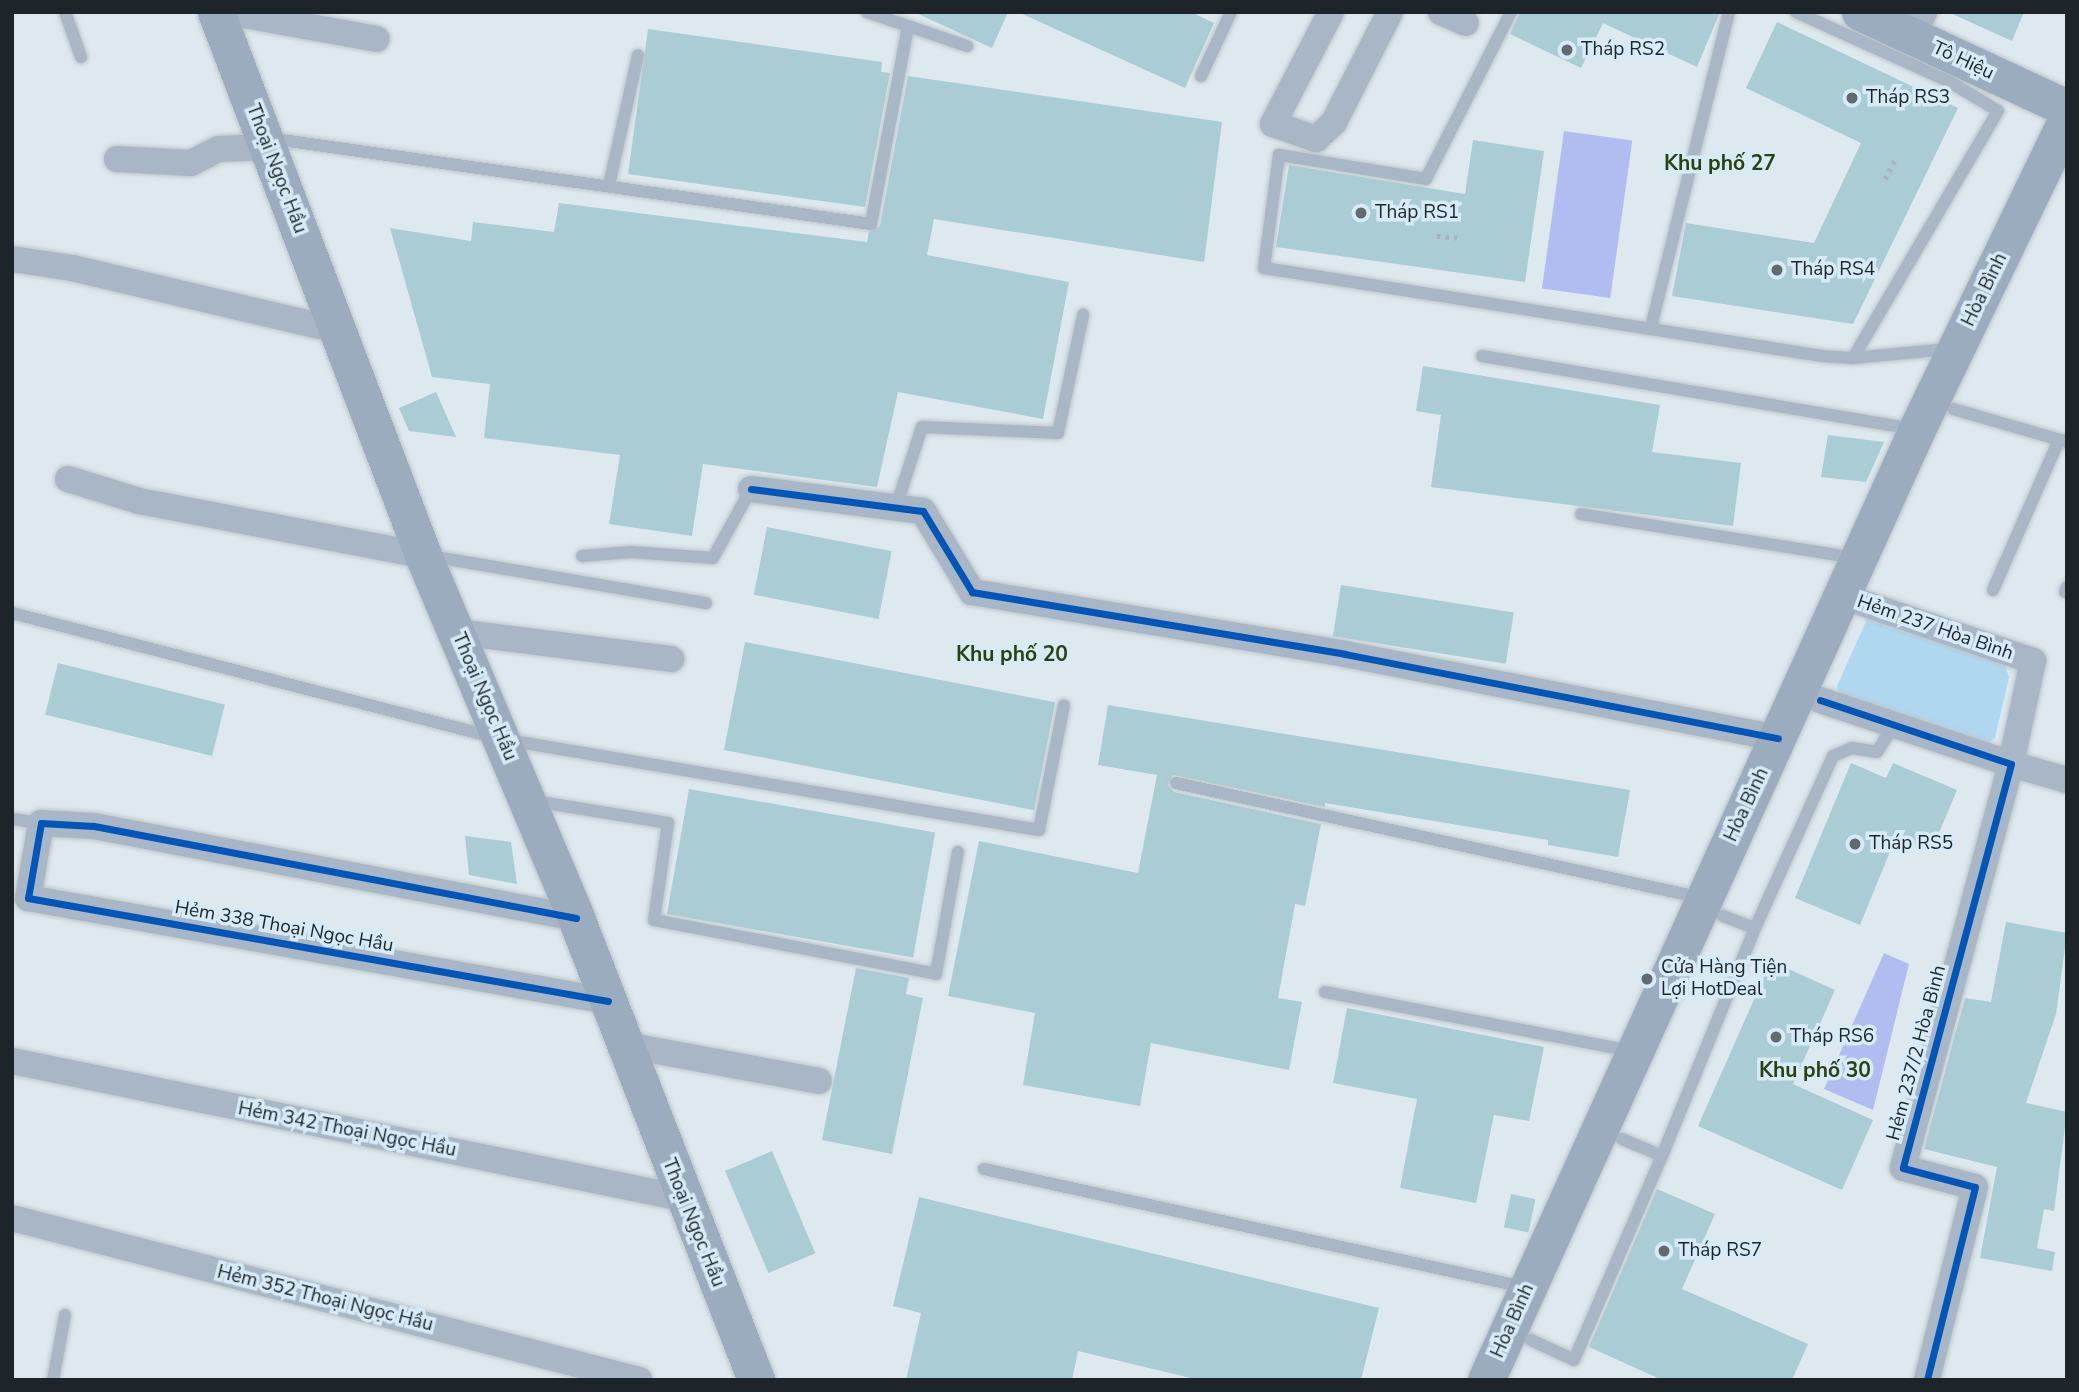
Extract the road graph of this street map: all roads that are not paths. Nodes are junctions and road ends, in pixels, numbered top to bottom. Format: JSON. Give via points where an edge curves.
{"nodes":[{"id":1,"x":65,"y":12,"type":"edge"},
{"id":2,"x":216,"y":12,"type":"edge"},
{"id":3,"x":228,"y":12,"type":"edge"},
{"id":4,"x":867,"y":12,"type":"edge"},
{"id":5,"x":1231,"y":12,"type":"edge"},
{"id":6,"x":1331,"y":12,"type":"edge"},
{"id":7,"x":1390,"y":12,"type":"edge"},
{"id":8,"x":1441,"y":12,"type":"edge"},
{"id":9,"x":1511,"y":12,"type":"edge"},
{"id":10,"x":1729,"y":12,"type":"edge"},
{"id":11,"x":1796,"y":12,"type":"edge"},
{"id":12,"x":1860,"y":12,"type":"edge"},
{"id":13,"x":1466,"y":23,"type":"dead end"},
{"id":14,"x":1918,"y":25,"type":"edge"},
{"id":15,"x":908,"y":26,"type":"junction"},
{"id":16,"x":377,"y":39,"type":"dead end"},
{"id":17,"x":967,"y":46,"type":"dead end"},
{"id":18,"x":638,"y":55,"type":"dead end"},
{"id":19,"x":81,"y":57,"type":"dead end"},
{"id":20,"x":1201,"y":76,"type":"dead end"},
{"id":21,"x":2067,"y":108,"type":"edge"},
{"id":22,"x":2067,"y":119,"type":"edge"},
{"id":23,"x":265,"y":142,"type":"junction"},
{"id":24,"x":117,"y":159,"type":"dead end"},
{"id":25,"x":2067,"y":174,"type":"edge"},
{"id":26,"x":610,"y":186,"type":"junction"},
{"id":27,"x":12,"y":260,"type":"edge"},
{"id":28,"x":1083,"y":315,"type":"dead end"},
{"id":29,"x":1651,"y":327,"type":"junction"},
{"id":30,"x":337,"y":330,"type":"junction"},
{"id":31,"x":1957,"y":349,"type":"junction"},
{"id":32,"x":1482,"y":356,"type":"dead end"},
{"id":33,"x":1853,"y":358,"type":"junction"},
{"id":34,"x":1953,"y":409,"type":"junction"},
{"id":35,"x":1917,"y":429,"type":"junction"},
{"id":36,"x":2063,"y":441,"type":"edge"},
{"id":37,"x":68,"y":479,"type":"dead end"},
{"id":38,"x":751,"y":489,"type":"joint"},
{"id":39,"x":896,"y":508,"type":"junction"},
{"id":40,"x":1581,"y":514,"type":"dead end"},
{"id":41,"x":423,"y":555,"type":"junction"},
{"id":42,"x":582,"y":556,"type":"dead end"},
{"id":43,"x":1858,"y":558,"type":"junction"},
{"id":44,"x":1993,"y":590,"type":"dead end"},
{"id":45,"x":1853,"y":600,"type":"junction"},
{"id":46,"x":706,"y":603,"type":"dead end"},
{"id":47,"x":12,"y":613,"type":"edge"},
{"id":48,"x":457,"y":632,"type":"junction"},
{"id":49,"x":671,"y":659,"type":"dead end"},
{"id":50,"x":1820,"y":700,"type":"junction"},
{"id":51,"x":1064,"y":705,"type":"dead end"},
{"id":52,"x":1894,"y":725,"type":"junction"},
{"id":53,"x":501,"y":738,"type":"junction"},
{"id":54,"x":1778,"y":738,"type":"junction"},
{"id":55,"x":2011,"y":764,"type":"junction"},
{"id":56,"x":2067,"y":780,"type":"edge"},
{"id":57,"x":1176,"y":783,"type":"dead end"},
{"id":58,"x":526,"y":800,"type":"junction"},
{"id":59,"x":12,"y":819,"type":"edge"},
{"id":60,"x":41,"y":823,"type":"junction"},
{"id":61,"x":958,"y":852,"type":"dead end"},
{"id":62,"x":1727,"y":914,"type":"junction"},
{"id":63,"x":576,"y":918,"type":"junction"},
{"id":64,"x":1325,"y":992,"type":"dead end"},
{"id":65,"x":608,"y":1001,"type":"junction"},
{"id":66,"x":625,"y":1045,"type":"junction"},
{"id":67,"x":1635,"y":1051,"type":"junction"},
{"id":68,"x":12,"y":1061,"type":"edge"},
{"id":69,"x":819,"y":1080,"type":"dead end"},
{"id":70,"x":1622,"y":1139,"type":"junction"},
{"id":71,"x":1662,"y":1156,"type":"junction"},
{"id":72,"x":984,"y":1169,"type":"dead end"},
{"id":73,"x":682,"y":1198,"type":"junction"},
{"id":74,"x":12,"y":1218,"type":"edge"},
{"id":75,"x":1528,"y":1288,"type":"junction"},
{"id":76,"x":65,"y":1315,"type":"dead end"},
{"id":77,"x":1520,"y":1334,"type":"junction"},
{"id":78,"x":53,"y":1380,"type":"edge"},
{"id":79,"x":639,"y":1380,"type":"edge"},
{"id":80,"x":756,"y":1380,"type":"edge"},
{"id":81,"x":1486,"y":1380,"type":"edge"},
{"id":82,"x":1513,"y":1380,"type":"edge"},
{"id":83,"x":1927,"y":1380,"type":"edge"}],
"edges":[{"from":1,"to":19,"type":"lane"},
{"from":2,"to":23,"type":"main road","name":"Thoại Ngọc Hầu"},
{"from":3,"to":16,"type":"street"},
{"from":4,"to":15,"type":"lane"},
{"from":5,"to":20,"type":"lane"},
{"from":6,"to":7,"type":"street","via":[[1273,124],[1316,139],[1334,122]]},
{"from":8,"to":13,"type":"street"},
{"from":9,"to":29,"type":"lane","via":[[1426,179],[1279,155],[1264,268]]},
{"from":10,"to":29,"type":"lane"},
{"from":11,"to":33,"type":"lane","via":[[1950,82],[1998,111]]},
{"from":12,"to":14,"type":"main road","name":"Tô Hiệu"},
{"from":14,"to":21,"type":"main road","name":"Tô Hiệu"},
{"from":15,"to":17,"type":"lane"},
{"from":15,"to":26,"type":"lane","via":[[871,224]]},
{"from":18,"to":26,"type":"lane"},
{"from":22,"to":31,"type":"main road","name":"Hòa Bình"},
{"from":23,"to":24,"type":"street","via":[[219,149],[191,163]]},
{"from":23,"to":26,"type":"lane"},
{"from":23,"to":30,"type":"main road","name":"Thoại Ngọc Hầu"},
{"from":25,"to":34,"type":"main road","name":"Hòa Bình"},
{"from":27,"to":30,"type":"street","via":[[72,268]]},
{"from":28,"to":39,"type":"lane","via":[[1058,433],[922,427]]},
{"from":29,"to":33,"type":"lane"},
{"from":30,"to":41,"type":"main road","name":"Thoại Ngọc Hầu"},
{"from":31,"to":33,"type":"lane"},
{"from":31,"to":35,"type":"main road","name":"Hòa Bình"},
{"from":32,"to":35,"type":"lane"},
{"from":34,"to":36,"type":"lane"},
{"from":34,"to":45,"type":"main road","name":"Hòa Bình"},
{"from":35,"to":43,"type":"main road","name":"Hòa Bình"},
{"from":36,"to":44,"type":"lane"},
{"from":37,"to":41,"type":"street","via":[[139,501]]},
{"from":38,"to":39,"type":"street"},
{"from":38,"to":42,"type":"lane","via":[[713,558],[631,552]]},
{"from":39,"to":54,"type":"street","via":[[923,511],[972,592],[1345,654]]},
{"from":40,"to":43,"type":"lane"},
{"from":41,"to":46,"type":"lane"},
{"from":41,"to":48,"type":"main road","name":"Thoại Ngọc Hầu"},
{"from":43,"to":45,"type":"main road","name":"Hòa Bình"},
{"from":45,"to":50,"type":"main road","name":"Hòa Bình"},
{"from":45,"to":54,"type":"main road","name":"Hòa Bình"},
{"from":45,"to":55,"type":"street","name":"Hẻm 237 Hòa Bình","via":[[2033,661]]},
{"from":47,"to":53,"type":"lane"},
{"from":48,"to":49,"type":"street"},
{"from":48,"to":53,"type":"main road","name":"Thoại Ngọc Hầu"},
{"from":50,"to":52,"type":"street"},
{"from":50,"to":62,"type":"main road","name":"Hòa Bình"},
{"from":51,"to":53,"type":"lane","via":[[1039,830]]},
{"from":52,"to":55,"type":"street"},
{"from":52,"to":62,"type":"lane","via":[[1877,752],[1852,748],[1833,756]]},
{"from":53,"to":58,"type":"main road","name":"Thoại Ngọc Hầu"},
{"from":54,"to":62,"type":"main road","name":"Hòa Bình"},
{"from":55,"to":56,"type":"street"},
{"from":55,"to":83,"type":"street","name":"Hẻm 237/2 Hòa Bình","via":[[1903,1168],[1975,1187]]},
{"from":57,"to":62,"type":"lane"},
{"from":58,"to":61,"type":"lane","via":[[668,823],[654,920],[936,974]]},
{"from":58,"to":63,"type":"main road","name":"Thoại Ngọc Hầu"},
{"from":59,"to":60,"type":"lane"},
{"from":60,"to":63,"type":"street","via":[[93,826]]},
{"from":60,"to":65,"type":"street","name":"Hẻm 338 Thoại Ngọc Hầu","via":[[28,898]]},
{"from":62,"to":67,"type":"main road","name":"Hòa Bình"},
{"from":62,"to":70,"type":"main road","name":"Hòa Bình"},
{"from":62,"to":71,"type":"lane"},
{"from":63,"to":65,"type":"main road","name":"Thoại Ngọc Hầu"},
{"from":64,"to":67,"type":"lane"},
{"from":65,"to":66,"type":"main road","name":"Thoại Ngọc Hầu"},
{"from":66,"to":69,"type":"street"},
{"from":66,"to":73,"type":"main road","name":"Thoại Ngọc Hầu"},
{"from":67,"to":75,"type":"main road","name":"Hòa Bình"},
{"from":68,"to":73,"type":"street","name":"Hẻm 342 Thoại Ngọc Hầu"},
{"from":70,"to":71,"type":"lane"},
{"from":70,"to":77,"type":"main road","name":"Hòa Bình"},
{"from":71,"to":77,"type":"lane","via":[[1574,1360]]},
{"from":72,"to":75,"type":"lane"},
{"from":73,"to":80,"type":"main road","name":"Thoại Ngọc Hầu"},
{"from":74,"to":79,"type":"street","name":"Hẻm 352 Thoại Ngọc Hầu"},
{"from":75,"to":77,"type":"main road","name":"Hòa Bình"},
{"from":76,"to":78,"type":"lane"},
{"from":77,"to":81,"type":"main road","name":"Hòa Bình"},
{"from":77,"to":82,"type":"main road","name":"Hòa Bình"}]}
